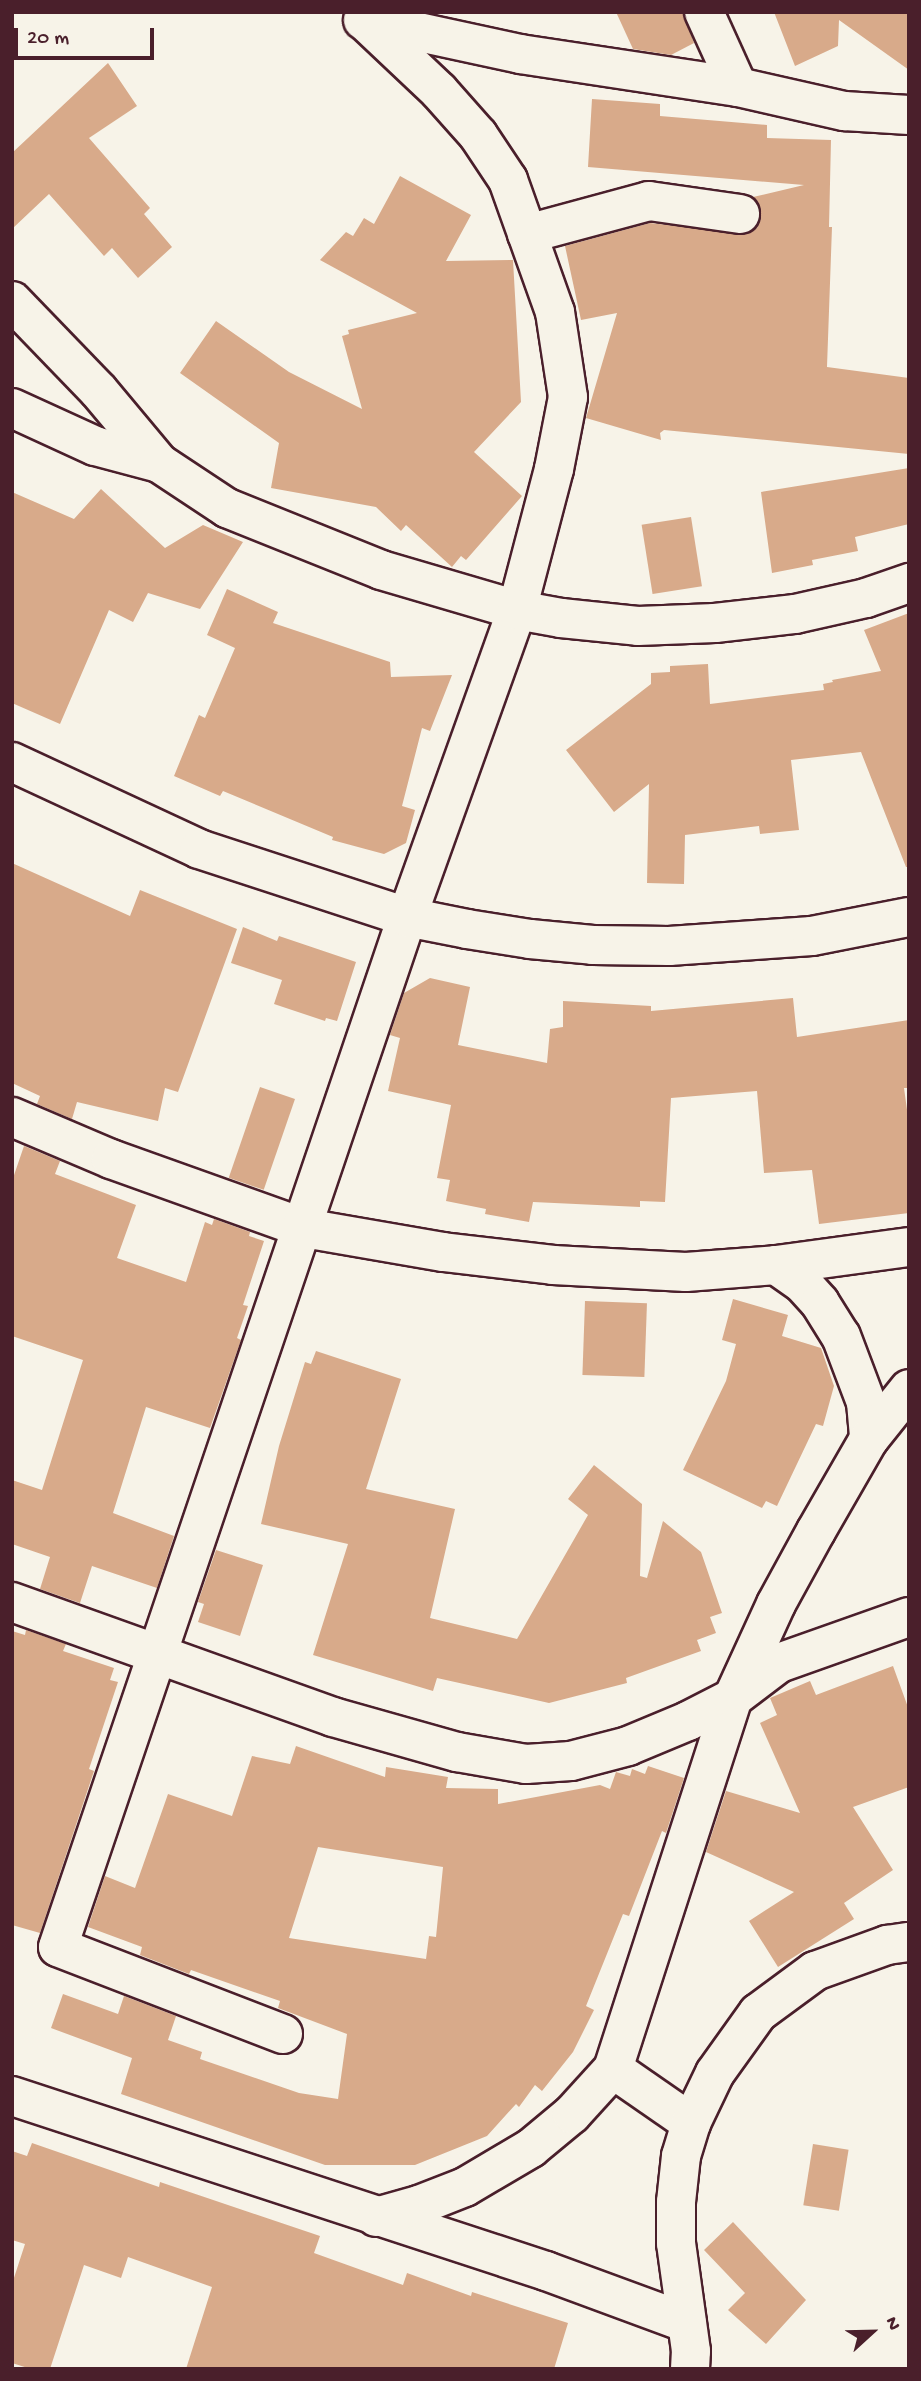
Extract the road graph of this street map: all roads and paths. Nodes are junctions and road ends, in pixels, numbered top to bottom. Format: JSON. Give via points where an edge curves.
{"nodes":[{"id":1,"x":704,"y":12,"type":"edge"},
{"id":2,"x":359,"y":16,"type":"edge"},
{"id":3,"x":738,"y":88,"type":"junction"},
{"id":4,"x":909,"y":115,"type":"edge"},
{"id":5,"x":740,"y":214,"type":"dead end"},
{"id":6,"x":527,"y":234,"type":"junction"},
{"id":7,"x":12,"y":300,"type":"edge"},
{"id":8,"x":12,"y":408,"type":"edge"},
{"id":9,"x":159,"y":463,"type":"junction"},
{"id":10,"x":909,"y":583,"type":"edge"},
{"id":11,"x":517,"y":610,"type":"junction"},
{"id":12,"x":12,"y":762,"type":"edge"},
{"id":13,"x":407,"y":917,"type":"junction"},
{"id":14,"x":909,"y":917,"type":"edge"},
{"id":15,"x":12,"y":1117,"type":"edge"},
{"id":16,"x":304,"y":1228,"type":"junction"},
{"id":17,"x":909,"y":1247,"type":"edge"},
{"id":18,"x":776,"y":1265,"type":"junction"},
{"id":19,"x":909,"y":1389,"type":"edge"},
{"id":20,"x":869,"y":1439,"type":"junction"},
{"id":21,"x":12,"y":1602,"type":"edge"},
{"id":22,"x":909,"y":1617,"type":"edge"},
{"id":23,"x":158,"y":1656,"type":"junction"},
{"id":24,"x":733,"y":1698,"type":"junction"},
{"id":25,"x":909,"y":1942,"type":"edge"},
{"id":26,"x":283,"y":2034,"type":"dead end"},
{"id":27,"x":613,"y":2068,"type":"junction"},
{"id":28,"x":12,"y":2096,"type":"edge"},
{"id":29,"x":691,"y":2123,"type":"junction"},
{"id":30,"x":376,"y":2217,"type":"junction"},
{"id":31,"x":693,"y":2353,"type":"edge"}],
"edges":[{"from":1,"to":3,"type":"street"},
{"from":2,"to":3,"type":"street","via":[[520,54]]},
{"from":2,"to":6,"type":"street","via":[[439,91],[478,135],[508,180]]},
{"from":3,"to":4,"type":"street","via":[[844,111]]},
{"from":5,"to":6,"type":"street","via":[[649,201]]},
{"from":6,"to":11,"type":"street","via":[[555,312],[568,397]]},
{"from":7,"to":9,"type":"street","via":[[98,390]]},
{"from":8,"to":9,"type":"street","via":[[96,446]]},
{"from":9,"to":11,"type":"street","via":[[240,513],[381,570]]},
{"from":10,"to":11,"type":"street","via":[[795,614],[715,624],[639,626]]},
{"from":11,"to":13,"type":"street"},
{"from":12,"to":13,"type":"street","via":[[199,849]]},
{"from":13,"to":14,"type":"street","via":[[530,939],[669,946],[812,936]]},
{"from":13,"to":16,"type":"street"},
{"from":15,"to":16,"type":"street","via":[[111,1159]]},
{"from":16,"to":18,"type":"street","via":[[553,1265],[686,1272]]},
{"from":16,"to":23,"type":"street"},
{"from":17,"to":18,"type":"street"},
{"from":18,"to":20,"type":"street","via":[[803,1284],[841,1336],[858,1372]]},
{"from":19,"to":20,"type":"street"},
{"from":20,"to":24,"type":"street","via":[[776,1604]]},
{"from":21,"to":23,"type":"street"},
{"from":22,"to":24,"type":"street","via":[[779,1663]]},
{"from":23,"to":24,"type":"street","via":[[387,1733],[526,1764],[571,1760],[628,1745]]},
{"from":23,"to":26,"type":"street","via":[[58,1947]]},
{"from":24,"to":27,"type":"street"},
{"from":25,"to":29,"type":"street","via":[[815,1970],[758,2013],[715,2073]]},
{"from":27,"to":29,"type":"street"},
{"from":27,"to":30,"type":"street","via":[[572,2114],[531,2148],[465,2188]]},
{"from":28,"to":30,"type":"street"},
{"from":29,"to":31,"type":"street","via":[[681,2156],[676,2243]]},
{"from":30,"to":31,"type":"street","via":[[547,2271]]}]}
